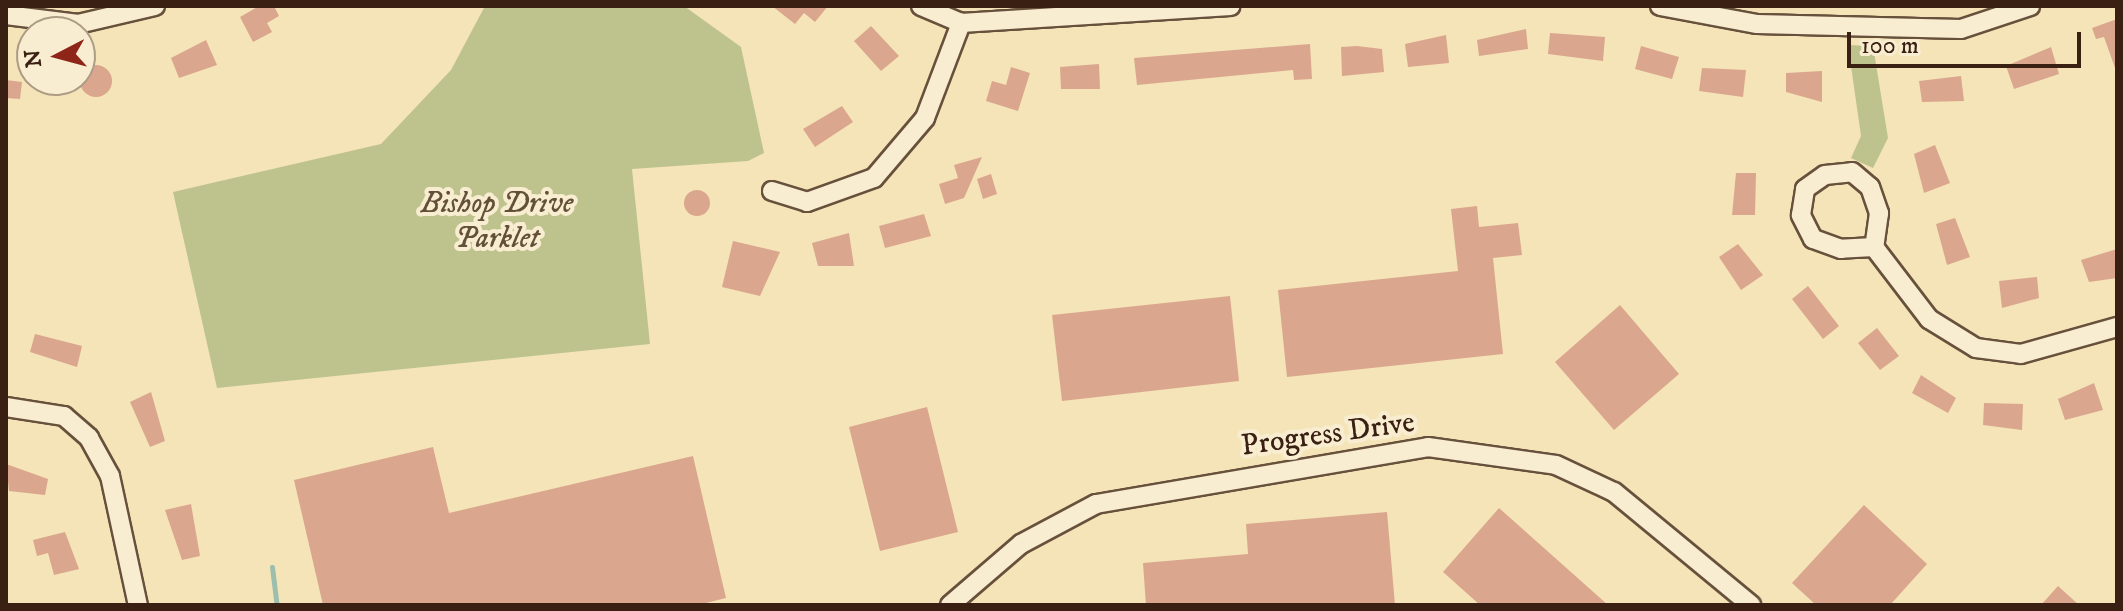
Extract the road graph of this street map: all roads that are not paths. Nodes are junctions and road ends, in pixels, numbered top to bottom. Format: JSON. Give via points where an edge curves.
{"nodes":[{"id":1,"x":155,"y":6,"type":"edge"},
{"id":2,"x":921,"y":6,"type":"edge"},
{"id":3,"x":1230,"y":6,"type":"edge"},
{"id":4,"x":1661,"y":6,"type":"edge"},
{"id":5,"x":2030,"y":6,"type":"edge"},
{"id":6,"x":6,"y":15,"type":"edge"},
{"id":7,"x":961,"y":23,"type":"junction"},
{"id":8,"x":772,"y":191,"type":"dead end"},
{"id":9,"x":1874,"y":247,"type":"junction"},
{"id":10,"x":2117,"y":327,"type":"edge"},
{"id":11,"x":6,"y":407,"type":"edge"},
{"id":12,"x":138,"y":605,"type":"edge"},
{"id":13,"x":950,"y":605,"type":"edge"},
{"id":14,"x":1751,"y":605,"type":"edge"}],
"edges":[{"from":1,"to":6,"type":"street","via":[[78,24]]},
{"from":2,"to":7,"type":"street"},
{"from":3,"to":7,"type":"street"},
{"from":4,"to":5,"type":"street","via":[[1757,24],[1961,29]]},
{"from":7,"to":8,"type":"street","via":[[925,118],[874,178],[807,202]]},
{"from":9,"to":9,"type":"street","via":[[1879,213],[1870,187],[1852,172],[1825,175],[1805,189],[1801,215],[1813,239],[1841,249]]},
{"from":9,"to":10,"type":"street","via":[[1929,319],[1976,348],[2021,354]]},
{"from":11,"to":12,"type":"street","via":[[64,416],[89,438],[110,476]]},
{"from":13,"to":14,"type":"street","name":"Progress Drive","via":[[1021,544],[1096,504],[1428,447],[1556,465],[1614,492]]}]}
